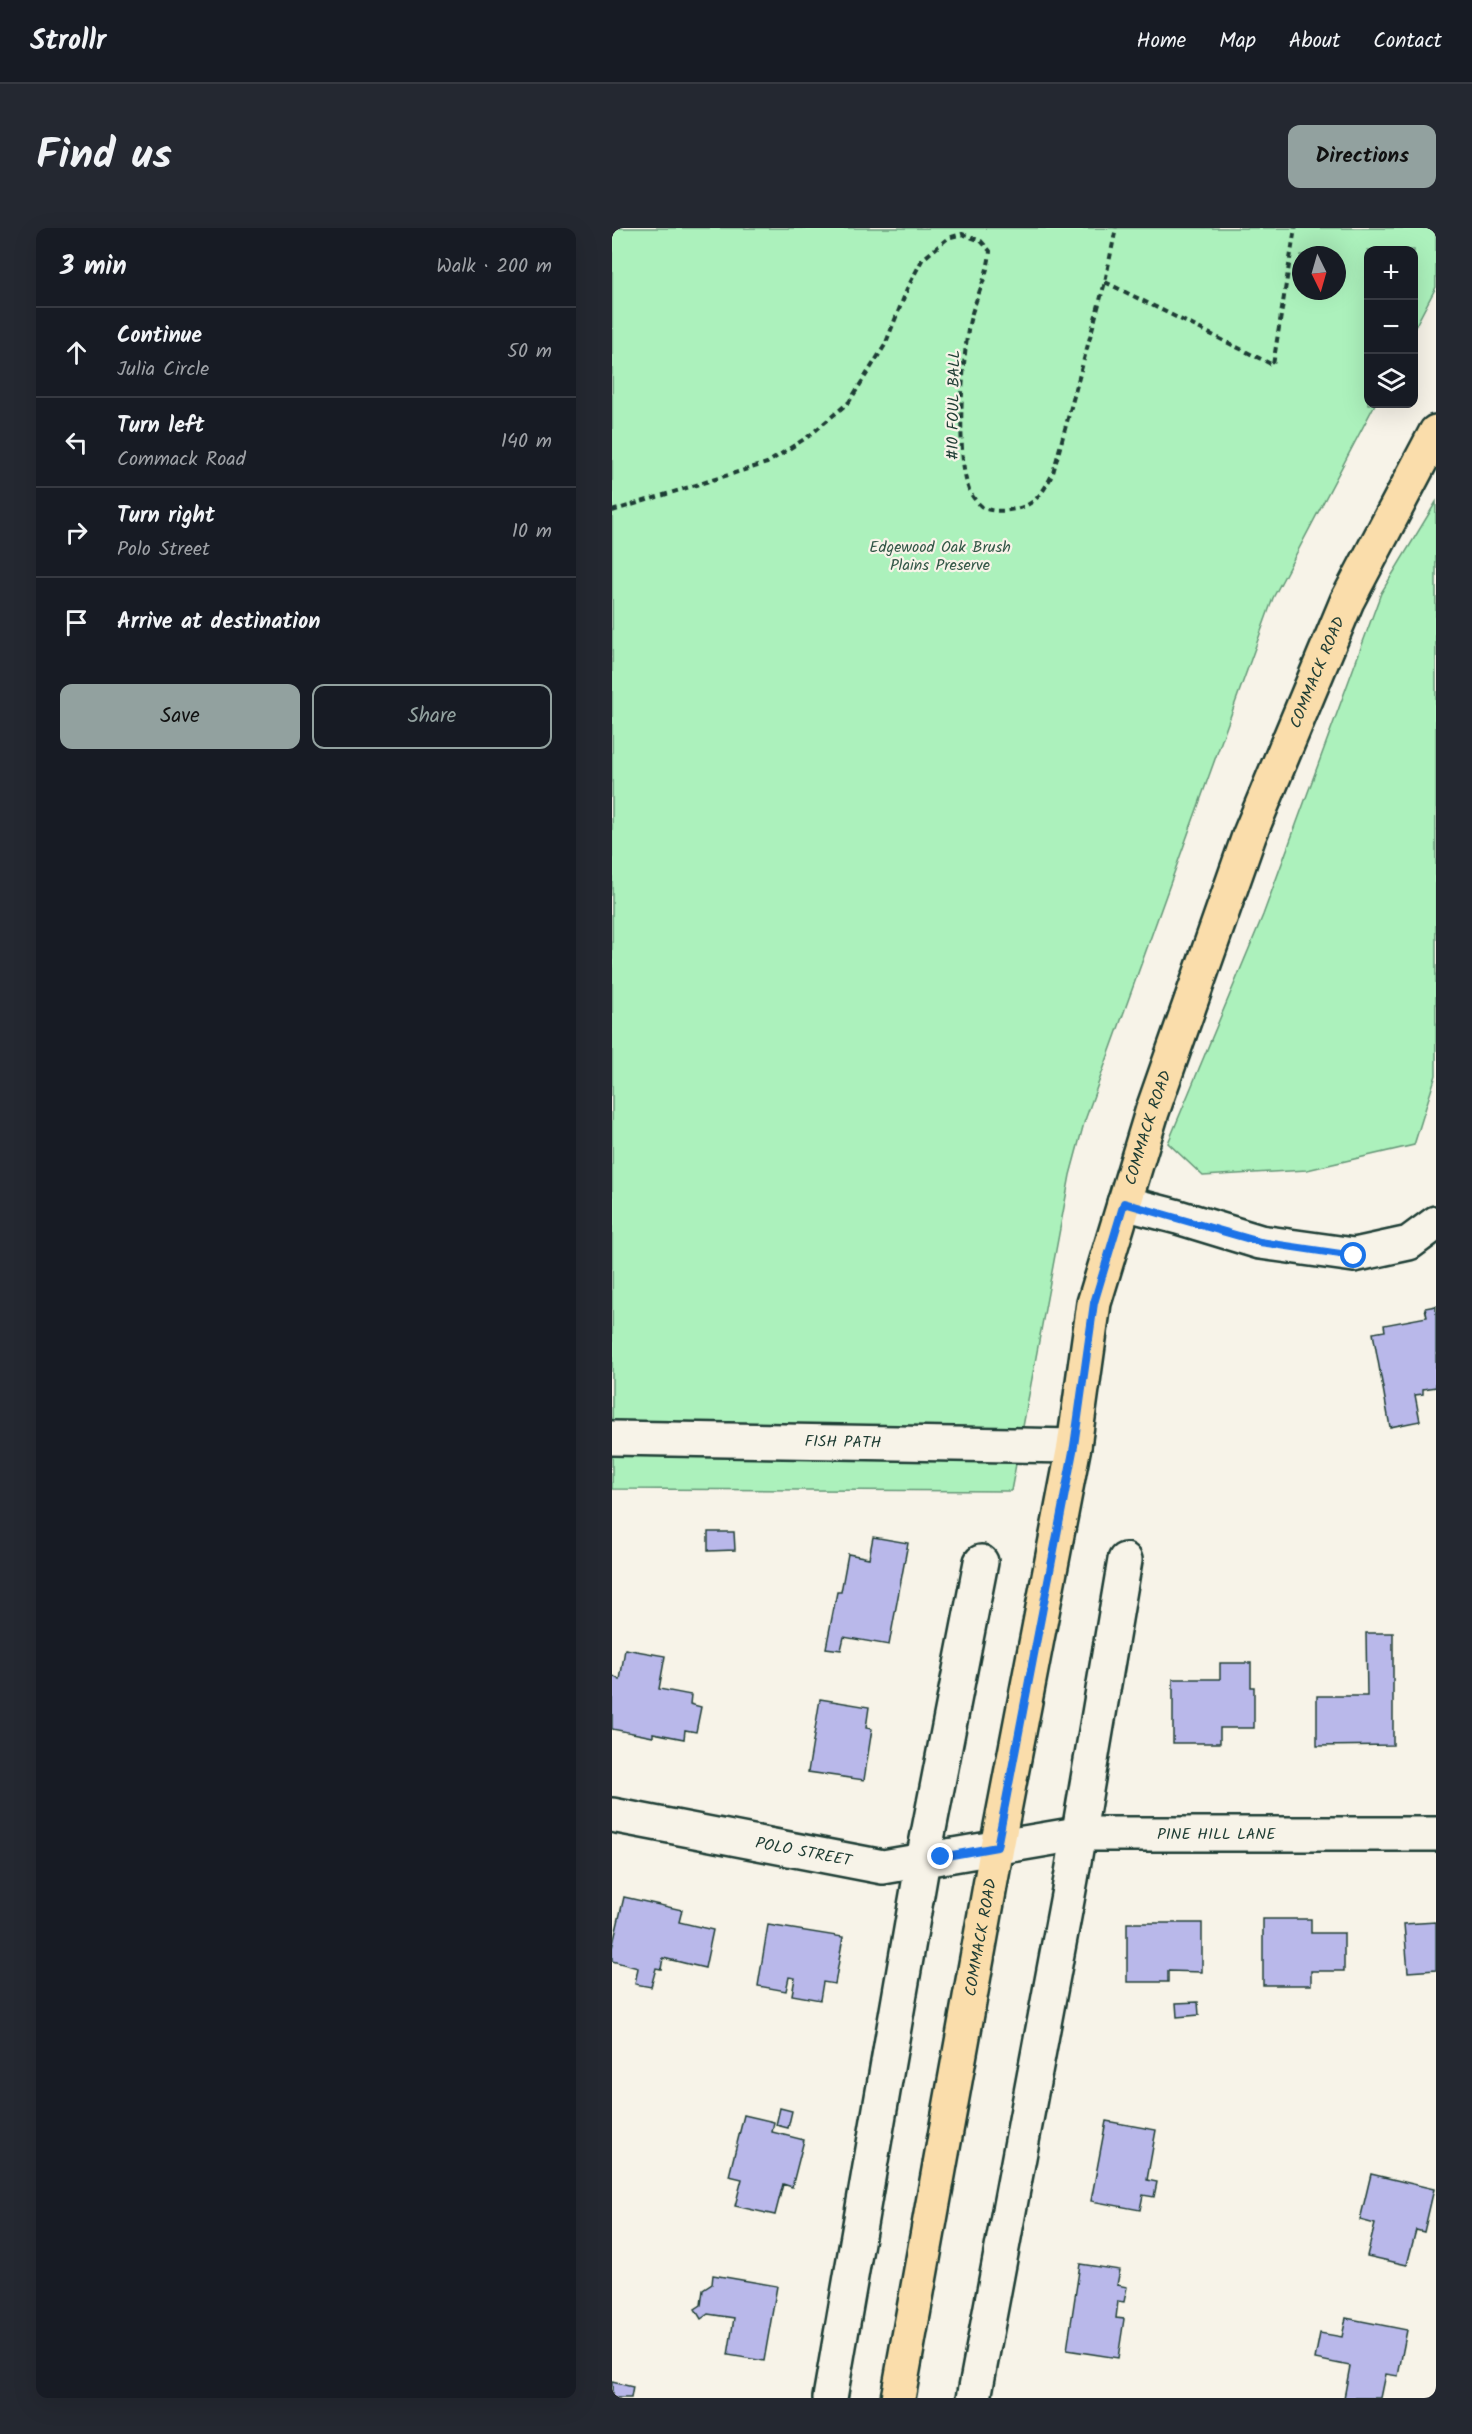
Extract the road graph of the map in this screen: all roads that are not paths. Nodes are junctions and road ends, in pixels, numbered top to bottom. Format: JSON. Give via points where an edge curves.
{"nodes":[{"id":1,"x":1436,"y":432,"type":"edge"},
{"id":2,"x":1124,"y":1203,"type":"junction"},
{"id":3,"x":1436,"y":1223,"type":"edge"},
{"id":4,"x":612,"y":1438,"type":"edge"},
{"id":5,"x":1074,"y":1446,"type":"junction"},
{"id":6,"x":1125,"y":1560,"type":"dead end"},
{"id":7,"x":981,"y":1562,"type":"dead end"},
{"id":8,"x":612,"y":1815,"type":"edge"},
{"id":9,"x":1077,"y":1834,"type":"junction"},
{"id":10,"x":1436,"y":1834,"type":"edge"},
{"id":11,"x":997,"y":1847,"type":"junction"},
{"id":12,"x":923,"y":1860,"type":"junction"},
{"id":13,"x":830,"y":2398,"type":"edge"},
{"id":14,"x":898,"y":2398,"type":"edge"},
{"id":15,"x":974,"y":2398,"type":"edge"}],
"edges":[{"from":1,"to":2,"type":"main road","name":"COMMACK ROAD","via":[[1347,601],[1249,836],[1155,1101]]},
{"from":2,"to":3,"type":"street","via":[[1260,1242],[1354,1256],[1409,1243]]},
{"from":2,"to":5,"type":"main road","name":"COMMACK ROAD","via":[[1094,1303]]},
{"from":4,"to":5,"type":"street","name":"FISH PATH"},
{"from":5,"to":11,"type":"main road","name":"COMMACK ROAD"},
{"from":6,"to":9,"type":"street"},
{"from":7,"to":12,"type":"street"},
{"from":8,"to":12,"type":"street","name":"POLO STREET","via":[[883,1867]]},
{"from":9,"to":10,"type":"street","name":"PINE HILL LANE"},
{"from":9,"to":11,"type":"street","name":"PINE HILL LANE"},
{"from":9,"to":15,"type":"street"},
{"from":11,"to":12,"type":"street","name":"POLO STREET"},
{"from":11,"to":14,"type":"main road","name":"COMMACK ROAD"},
{"from":12,"to":13,"type":"street"}]}
